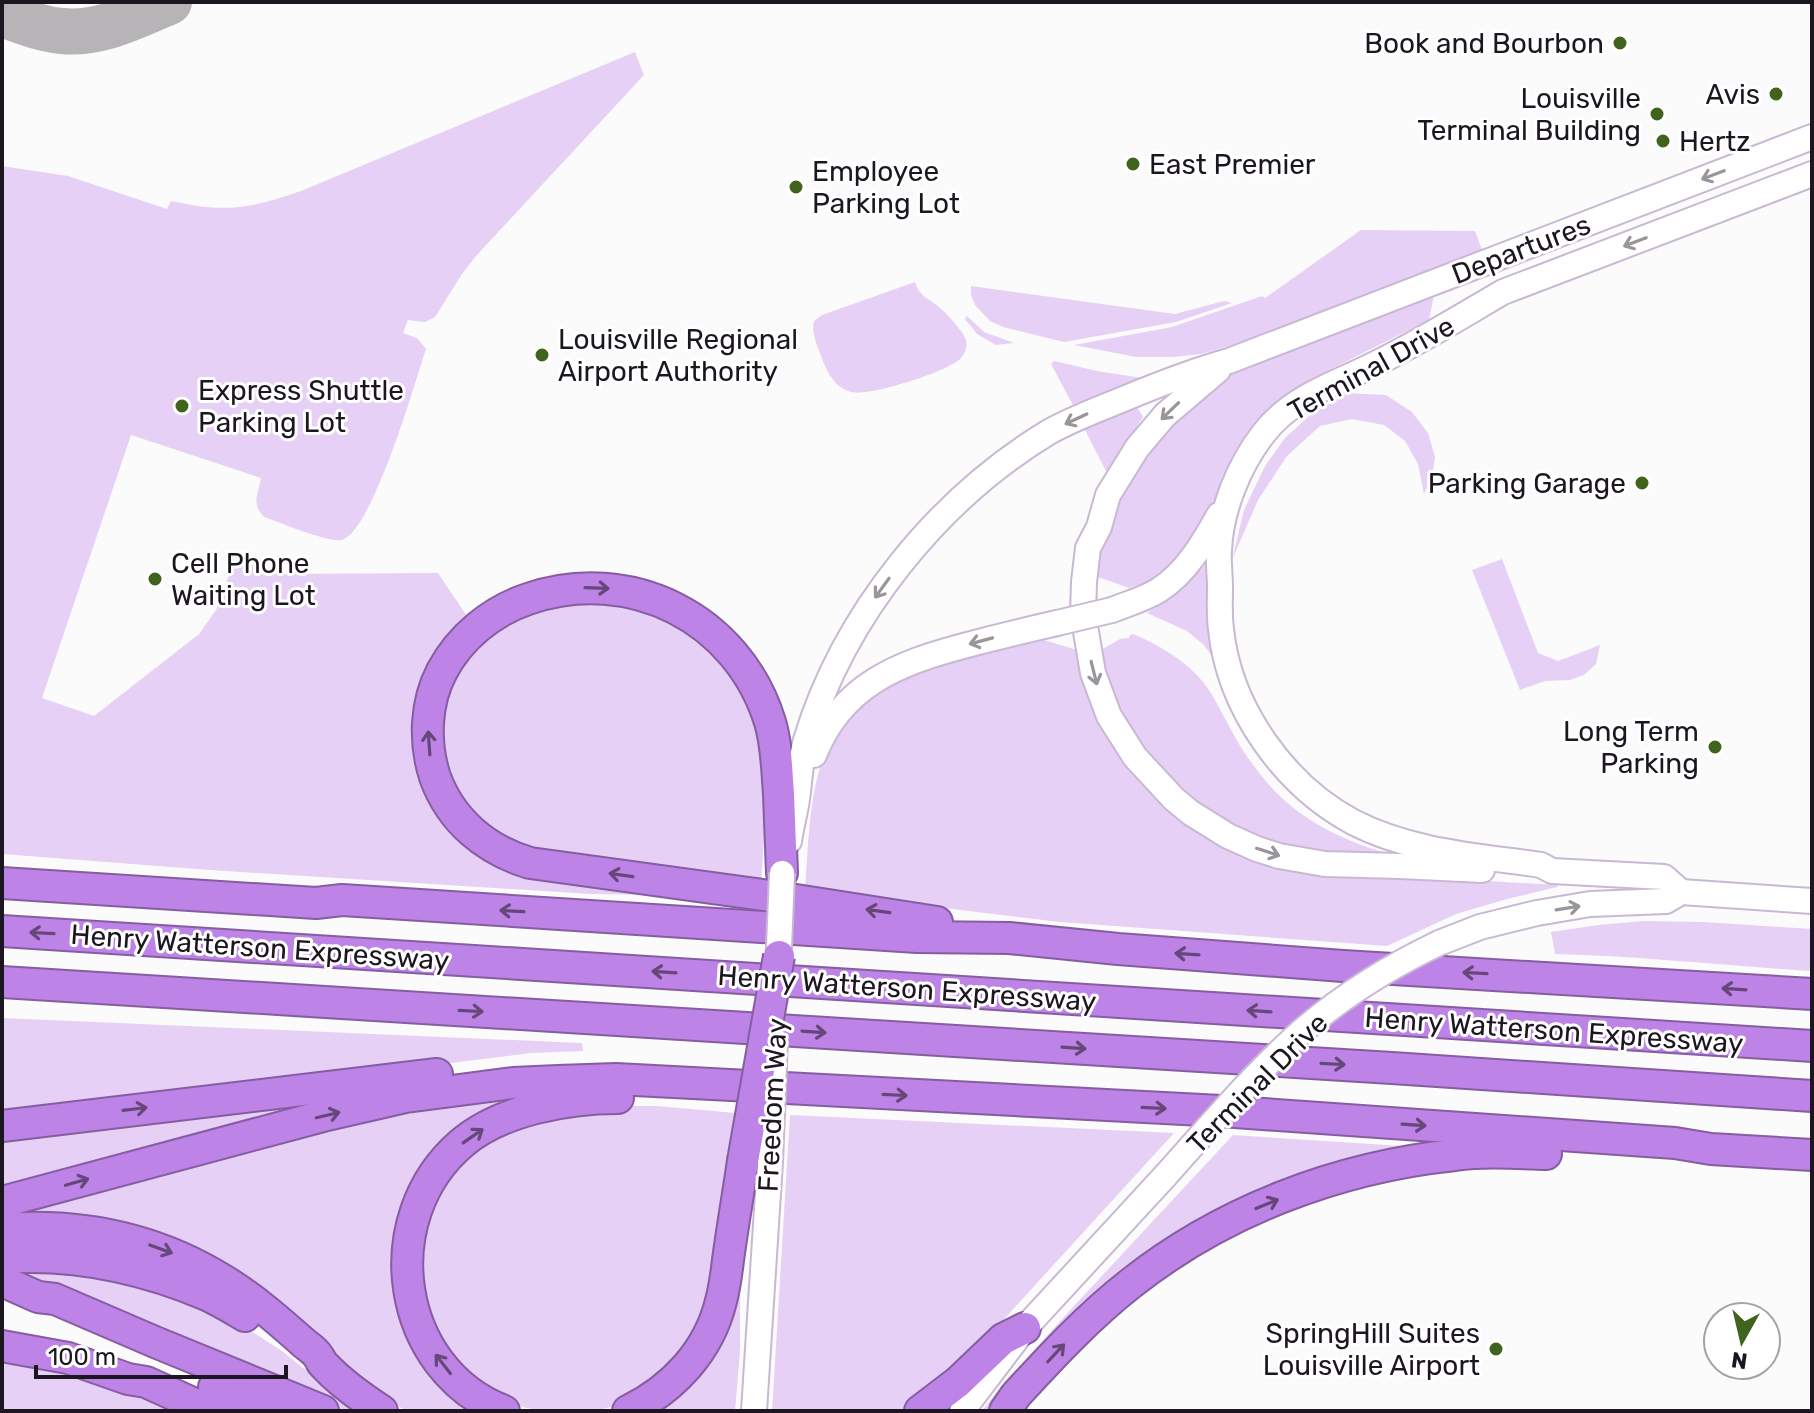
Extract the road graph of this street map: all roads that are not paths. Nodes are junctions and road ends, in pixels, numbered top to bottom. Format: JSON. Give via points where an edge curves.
{"nodes":[{"id":1,"x":1812,"y":137,"type":"edge"},
{"id":2,"x":1812,"y":174,"type":"edge"},
{"id":3,"x":1229,"y":361,"type":"junction"},
{"id":4,"x":1234,"y":488,"type":"junction"},
{"id":5,"x":797,"y":800,"type":"junction"},
{"id":6,"x":2,"y":870,"type":"edge"},
{"id":7,"x":1552,"y":871,"type":"junction"},
{"id":8,"x":782,"y":873,"type":"junction"},
{"id":9,"x":2,"y":883,"type":"edge"},
{"id":10,"x":1681,"y":892,"type":"junction"},
{"id":11,"x":342,"y":900,"type":"junction"},
{"id":12,"x":1812,"y":901,"type":"edge"},
{"id":13,"x":2,"y":931,"type":"edge"},
{"id":14,"x":1009,"y":938,"type":"junction"},
{"id":15,"x":779,"y":956,"type":"joint"},
{"id":16,"x":2,"y":982,"type":"edge"},
{"id":17,"x":1812,"y":994,"type":"edge"},
{"id":18,"x":2,"y":999,"type":"edge"},
{"id":19,"x":417,"y":1008,"type":"junction"},
{"id":20,"x":1812,"y":1046,"type":"edge"},
{"id":21,"x":694,"y":1084,"type":"junction"},
{"id":22,"x":761,"y":1088,"type":"junction"},
{"id":23,"x":1812,"y":1096,"type":"edge"},
{"id":24,"x":2,"y":1126,"type":"edge"},
{"id":25,"x":1711,"y":1149,"type":"junction"},
{"id":26,"x":1812,"y":1155,"type":"edge"},
{"id":27,"x":757,"y":1161,"type":"junction"},
{"id":28,"x":2,"y":1202,"type":"edge"},
{"id":29,"x":2,"y":1229,"type":"edge"},
{"id":30,"x":2,"y":1258,"type":"edge"},
{"id":31,"x":2,"y":1281,"type":"edge"},
{"id":32,"x":38,"y":1297,"type":"junction"},
{"id":33,"x":2,"y":1326,"type":"edge"},
{"id":34,"x":1025,"y":1328,"type":"junction"},
{"id":35,"x":2,"y":1346,"type":"edge"},
{"id":36,"x":323,"y":1364,"type":"junction"},
{"id":37,"x":146,"y":1382,"type":"junction"},
{"id":38,"x":210,"y":1411,"type":"edge"},
{"id":39,"x":264,"y":1411,"type":"edge"},
{"id":40,"x":323,"y":1411,"type":"edge"},
{"id":41,"x":382,"y":1411,"type":"edge"},
{"id":42,"x":504,"y":1411,"type":"edge"},
{"id":43,"x":628,"y":1411,"type":"edge"},
{"id":44,"x":754,"y":1411,"type":"edge"},
{"id":45,"x":920,"y":1411,"type":"edge"},
{"id":46,"x":962,"y":1411,"type":"edge"},
{"id":47,"x":1005,"y":1411,"type":"edge"}],
"edges":[{"from":1,"to":3,"type":"main road","name":"Departures","one_way":true},
{"from":2,"to":4,"type":"main road","name":"Terminal Drive","one_way":true,"via":[[1503,292],[1322,388],[1265,432]]},
{"from":3,"to":5,"type":"main road","one_way":true,"via":[[1167,380],[1061,426],[1007,461],[953,507],[890,576],[854,629],[807,737]]},
{"from":3,"to":7,"type":"main road","one_way":true,"via":[[1145,438],[1108,495],[1088,548],[1083,614],[1093,673],[1119,734],[1191,813],[1228,836],[1279,856],[1325,864]]},
{"from":4,"to":5,"type":"main road","one_way":true,"bridge":true,"via":[[1202,543],[1159,590],[1112,610],[924,656],[870,682],[845,705],[817,745]]},
{"from":4,"to":7,"type":"main road","name":"Terminal Drive","via":[[1219,550],[1226,659],[1248,715],[1282,765],[1326,805],[1380,834]]},
{"from":5,"to":8,"type":"main road"},
{"from":6,"to":11,"type":"highway","via":[[315,889]]},
{"from":7,"to":10,"type":"main road","name":"Terminal Drive","via":[[1664,877]]},
{"from":14,"to":8,"type":"highway","one_way":true,"via":[[918,917],[530,863],[499,851],[456,815],[430,762],[430,706],[447,662],[477,627],[499,612],[561,590],[602,587],[631,592],[687,614],[729,647],[762,701],[775,743]]},
{"from":8,"to":15,"type":"main road","bridge":true},
{"from":9,"to":11,"type":"highway","via":[[316,903]]},
{"from":10,"to":12,"type":"main road","name":"Terminal Drive"},
{"from":34,"to":10,"type":"main road","name":"Terminal Drive","one_way":true,"bridge":true,"via":[[1263,1069],[1382,972],[1480,927],[1590,904],[1666,901]]},
{"from":14,"to":11,"type":"highway","one_way":true,"via":[[917,937]]},
{"from":20,"to":13,"type":"highway","name":"Henry Watterson Expressway","one_way":true},
{"from":17,"to":14,"type":"highway","one_way":true,"via":[[1343,966]]},
{"from":15,"to":27,"type":"highway","bridge":true},
{"from":16,"to":19,"type":"highway","name":"Henry Watterson Expressway"},
{"from":18,"to":19,"type":"highway","via":[[374,1024]]},
{"from":19,"to":23,"type":"highway","name":"Henry Watterson Expressway","one_way":true},
{"from":21,"to":22,"type":"highway"},
{"from":24,"to":21,"type":"highway","one_way":true,"via":[[504,1067],[555,1066]]},
{"from":28,"to":21,"type":"highway","one_way":true,"via":[[406,1097],[558,1081]]},
{"from":22,"to":25,"type":"highway","one_way":true,"via":[[1221,1111]]},
{"from":42,"to":22,"type":"highway","one_way":true,"via":[[461,1385],[442,1366],[412,1309],[406,1264],[410,1227],[436,1172],[480,1130],[524,1110],[612,1098],[722,1098]]},
{"from":25,"to":26,"type":"highway"},
{"from":47,"to":25,"type":"highway","one_way":true,"via":[[1076,1332],[1131,1283],[1209,1232],[1312,1186],[1456,1154],[1672,1160]]},
{"from":27,"to":43,"type":"highway","via":[[715,1321],[704,1343],[676,1379]]},
{"from":27,"to":44,"type":"main road","name":"Freedom Way"},
{"from":29,"to":36,"type":"highway","one_way":true,"via":[[78,1229],[163,1249],[225,1281],[298,1337]]},
{"from":30,"to":36,"type":"highway","via":[[111,1264],[162,1279],[209,1296]]},
{"from":31,"to":32,"type":"highway"},
{"from":32,"to":39,"type":"highway"},
{"from":32,"to":40,"type":"highway","via":[[55,1299]]},
{"from":33,"to":37,"type":"highway","via":[[82,1349],[137,1372]]},
{"from":34,"to":45,"type":"highway","via":[[1003,1339]]},
{"from":34,"to":46,"type":"main road","name":"Terminal Drive"},
{"from":35,"to":37,"type":"highway","via":[[68,1358]]},
{"from":36,"to":41,"type":"highway"},
{"from":37,"to":38,"type":"highway"}]}
